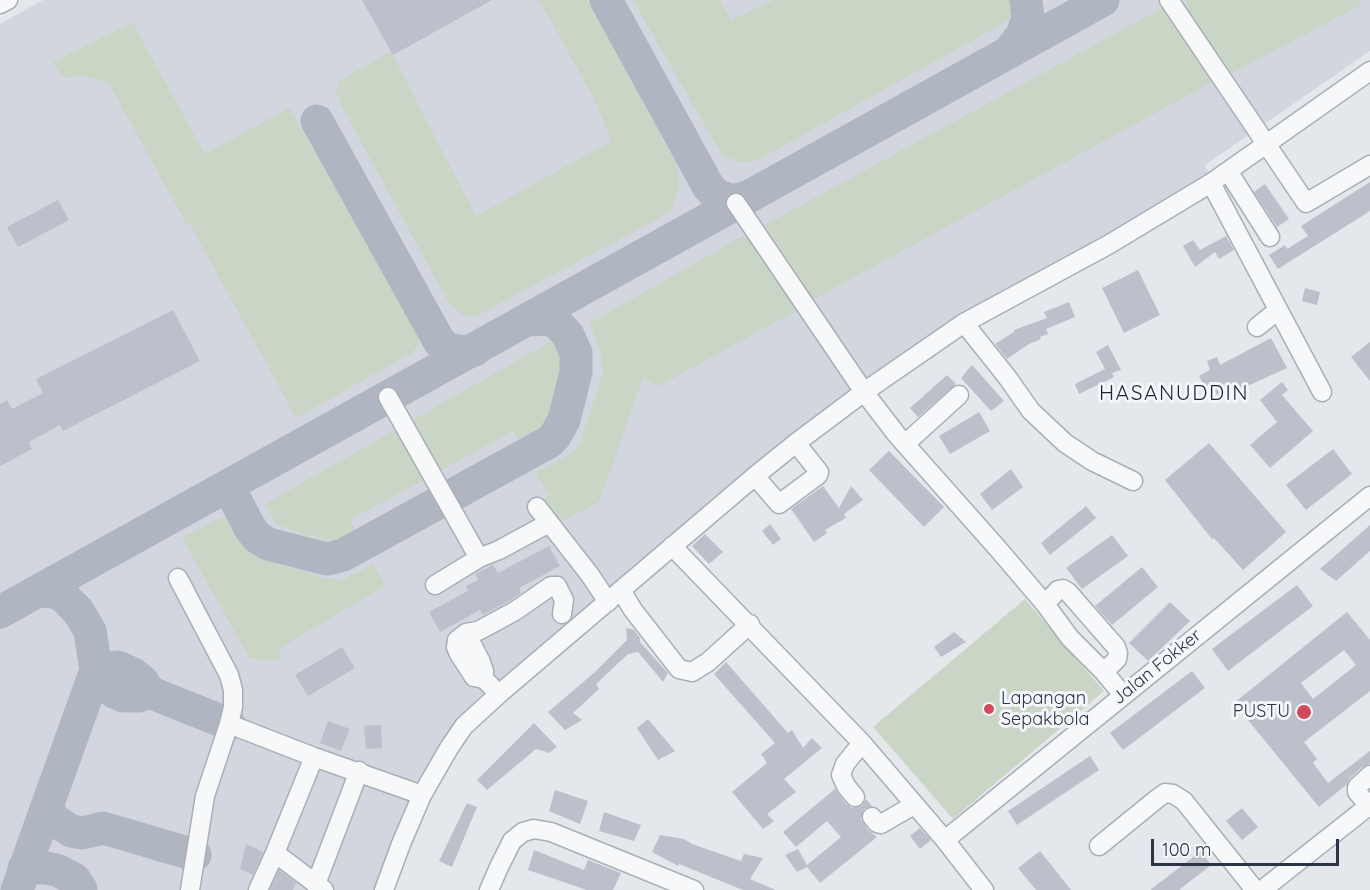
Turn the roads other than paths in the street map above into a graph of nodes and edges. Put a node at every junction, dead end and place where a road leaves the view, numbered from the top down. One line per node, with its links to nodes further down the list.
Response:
1 (8, 0): 3 (street)
2 (1169, 0): 5 (street)
3 (0, 4)
4 (1370, 71): 5 (street)
5 (1267, 144): 6 (street); 7 (street)
6 (1370, 165)
7 (1228, 171): 8 (street); 10 (street)
8 (1211, 183): 11 (street); 12 (street)
9 (736, 203): 14 (street)
10 (1270, 237)
11 (1277, 311): 13 (street); 15 (street)
12 (964, 323): 14 (street); 21 (street)
13 (1257, 327)
14 (864, 392): 18 (street); 19 (street)
15 (1322, 392)
16 (959, 395): 19 (street)
17 (388, 397): 26 (street)
18 (796, 443): 20 (street); 20 (street)
19 (905, 444): 30 (street)
20 (755, 476): 25 (street)
21 (1133, 481)
22 (1370, 496): 35 (street, Jalan Fokker)
23 (537, 507): 24 (street)
24 (549, 523): 26 (street); 29 (street)
25 (672, 546): 29 (street); 31 (street)
26 (479, 558): 28 (street)
27 (178, 578): 36 (street)
28 (435, 585)
29 (615, 596): 31 (street); 32 (street)
30 (1045, 604): 33 (street); 33 (street)
31 (750, 624): 37 (street)
32 (574, 632): 34 (street); 34 (street)
33 (1104, 672): 35 (street)
34 (499, 694): 41 (street)
35 (1123, 695): 46 (street, Jalan Fokker)
36 (229, 723): 38 (street); 50 (street)
37 (862, 743): 42 (street); 43 (street)
38 (314, 757): 39 (street); 48 (street)
39 (359, 771): 41 (street); 49 (street)
40 (1370, 775): 44 (street)
41 (422, 795): 52 (street)
42 (855, 797)
43 (915, 805): 45 (street); 46 (street)
44 (1369, 806): 57 (street)
45 (872, 817)
46 (945, 840): 55 (street)
47 (1100, 846): 56 (street)
48 (275, 853): 49 (street); 51 (street)
49 (320, 887)
50 (190, 890)
51 (258, 890)
52 (384, 890)
53 (489, 890): 54 (street)
54 (694, 890)
55 (984, 890)
56 (1255, 890)
57 (1262, 890)

